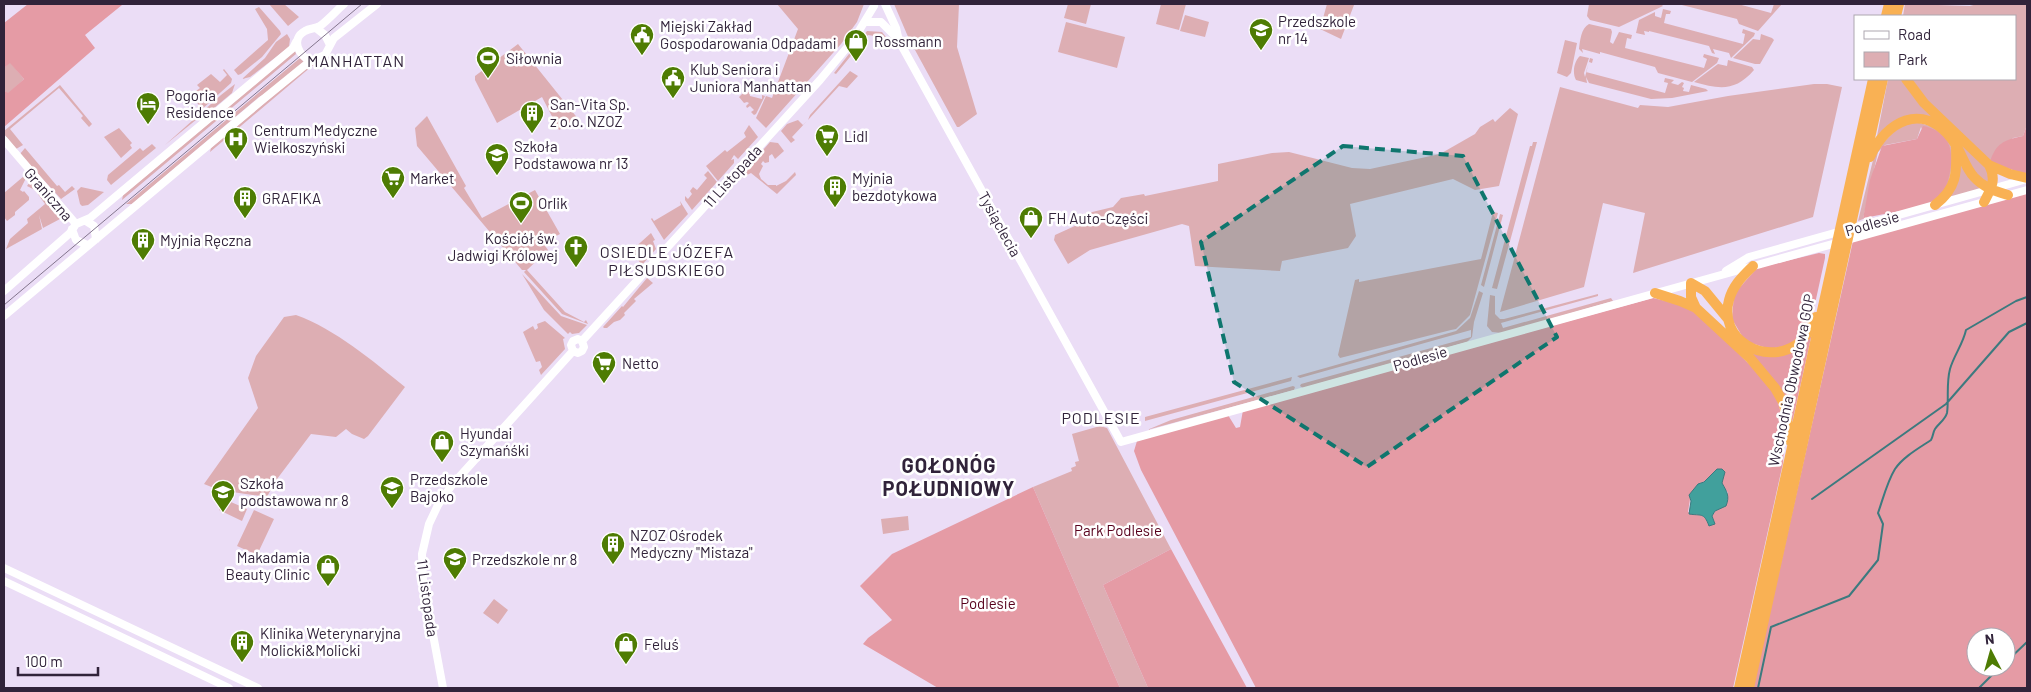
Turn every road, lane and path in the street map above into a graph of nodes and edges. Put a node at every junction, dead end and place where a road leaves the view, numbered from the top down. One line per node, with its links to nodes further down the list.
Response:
1 (344, 4): 6 (street)
2 (377, 4): 9 (street)
3 (885, 4): 4 (street); 7 (street, Tysiąclecia)
4 (873, 5): 5 (street, 11 Listopada)
5 (866, 22): 7 (street); 47 (street, 11 Listopada)
6 (316, 28): 8 (street); 9 (street)
7 (899, 41): 37 (street, Tysiąclecia)
8 (296, 42): 10 (street); 24 (street)
9 (330, 45): 10 (street)
10 (311, 61): 26 (street)
11 (1872, 80): 33 (highway, Wschodnia Obwodowa GOP)
12 (1883, 80): 17 (highway, Wschodnia Obwodowa GOP)
13 (1907, 80): 16 (highway)
14 (4, 140): 25 (street, Graniczna)
15 (1956, 146): 17 (highway); 19 (highway); 23 (highway)
16 (1989, 165): 18 (highway); 19 (highway)
17 (1862, 176): 49 (highway, Wschodnia Obwodowa GOP)
18 (2027, 178): 19 (street, Podlesie)
19 (1991, 189): 21 (highway); 22 (highway); 23 (street, Podlesie)
20 (2027, 190): 21 (street, Podlesie)
21 (2008, 195): 22 (street, Podlesie)
22 (1984, 202): 28 (street, Podlesie)
23 (1935, 205): 29 (street, Podlesie)
24 (86, 221): 25 (street); 26 (street)
25 (74, 227): 27 (street); 31 (street)
26 (96, 239): 27 (street)
27 (87, 245): 35 (street)
28 (1753, 266): 29 (street, Podlesie); 36 (highway)
29 (1720, 275): 30 (street, Podlesie)
30 (1691, 283): 32 (street, Podlesie); 34 (highway); 36 (highway)
31 (4, 291)
32 (1655, 293): 34 (highway); 37 (street, Podlesie)
33 (1823, 303): 36 (highway); 38 (highway, Wschodnia Obwodowa GOP)
34 (1696, 308): 38 (highway)
35 (4, 316)
36 (1728, 319)
37 (1121, 442)
38 (1791, 449): 48 (highway, Wschodnia Obwodowa GOP)
39 (4, 568): 41 (street)
40 (4, 581): 42 (street)
41 (67, 598): 42 (street); 43 (street)
42 (62, 609): 44 (street)
43 (184, 653): 44 (street); 46 (street)
44 (178, 664): 45 (street)
45 (229, 688)
46 (258, 688)
47 (443, 688)
48 (1739, 688)
49 (1749, 688)

